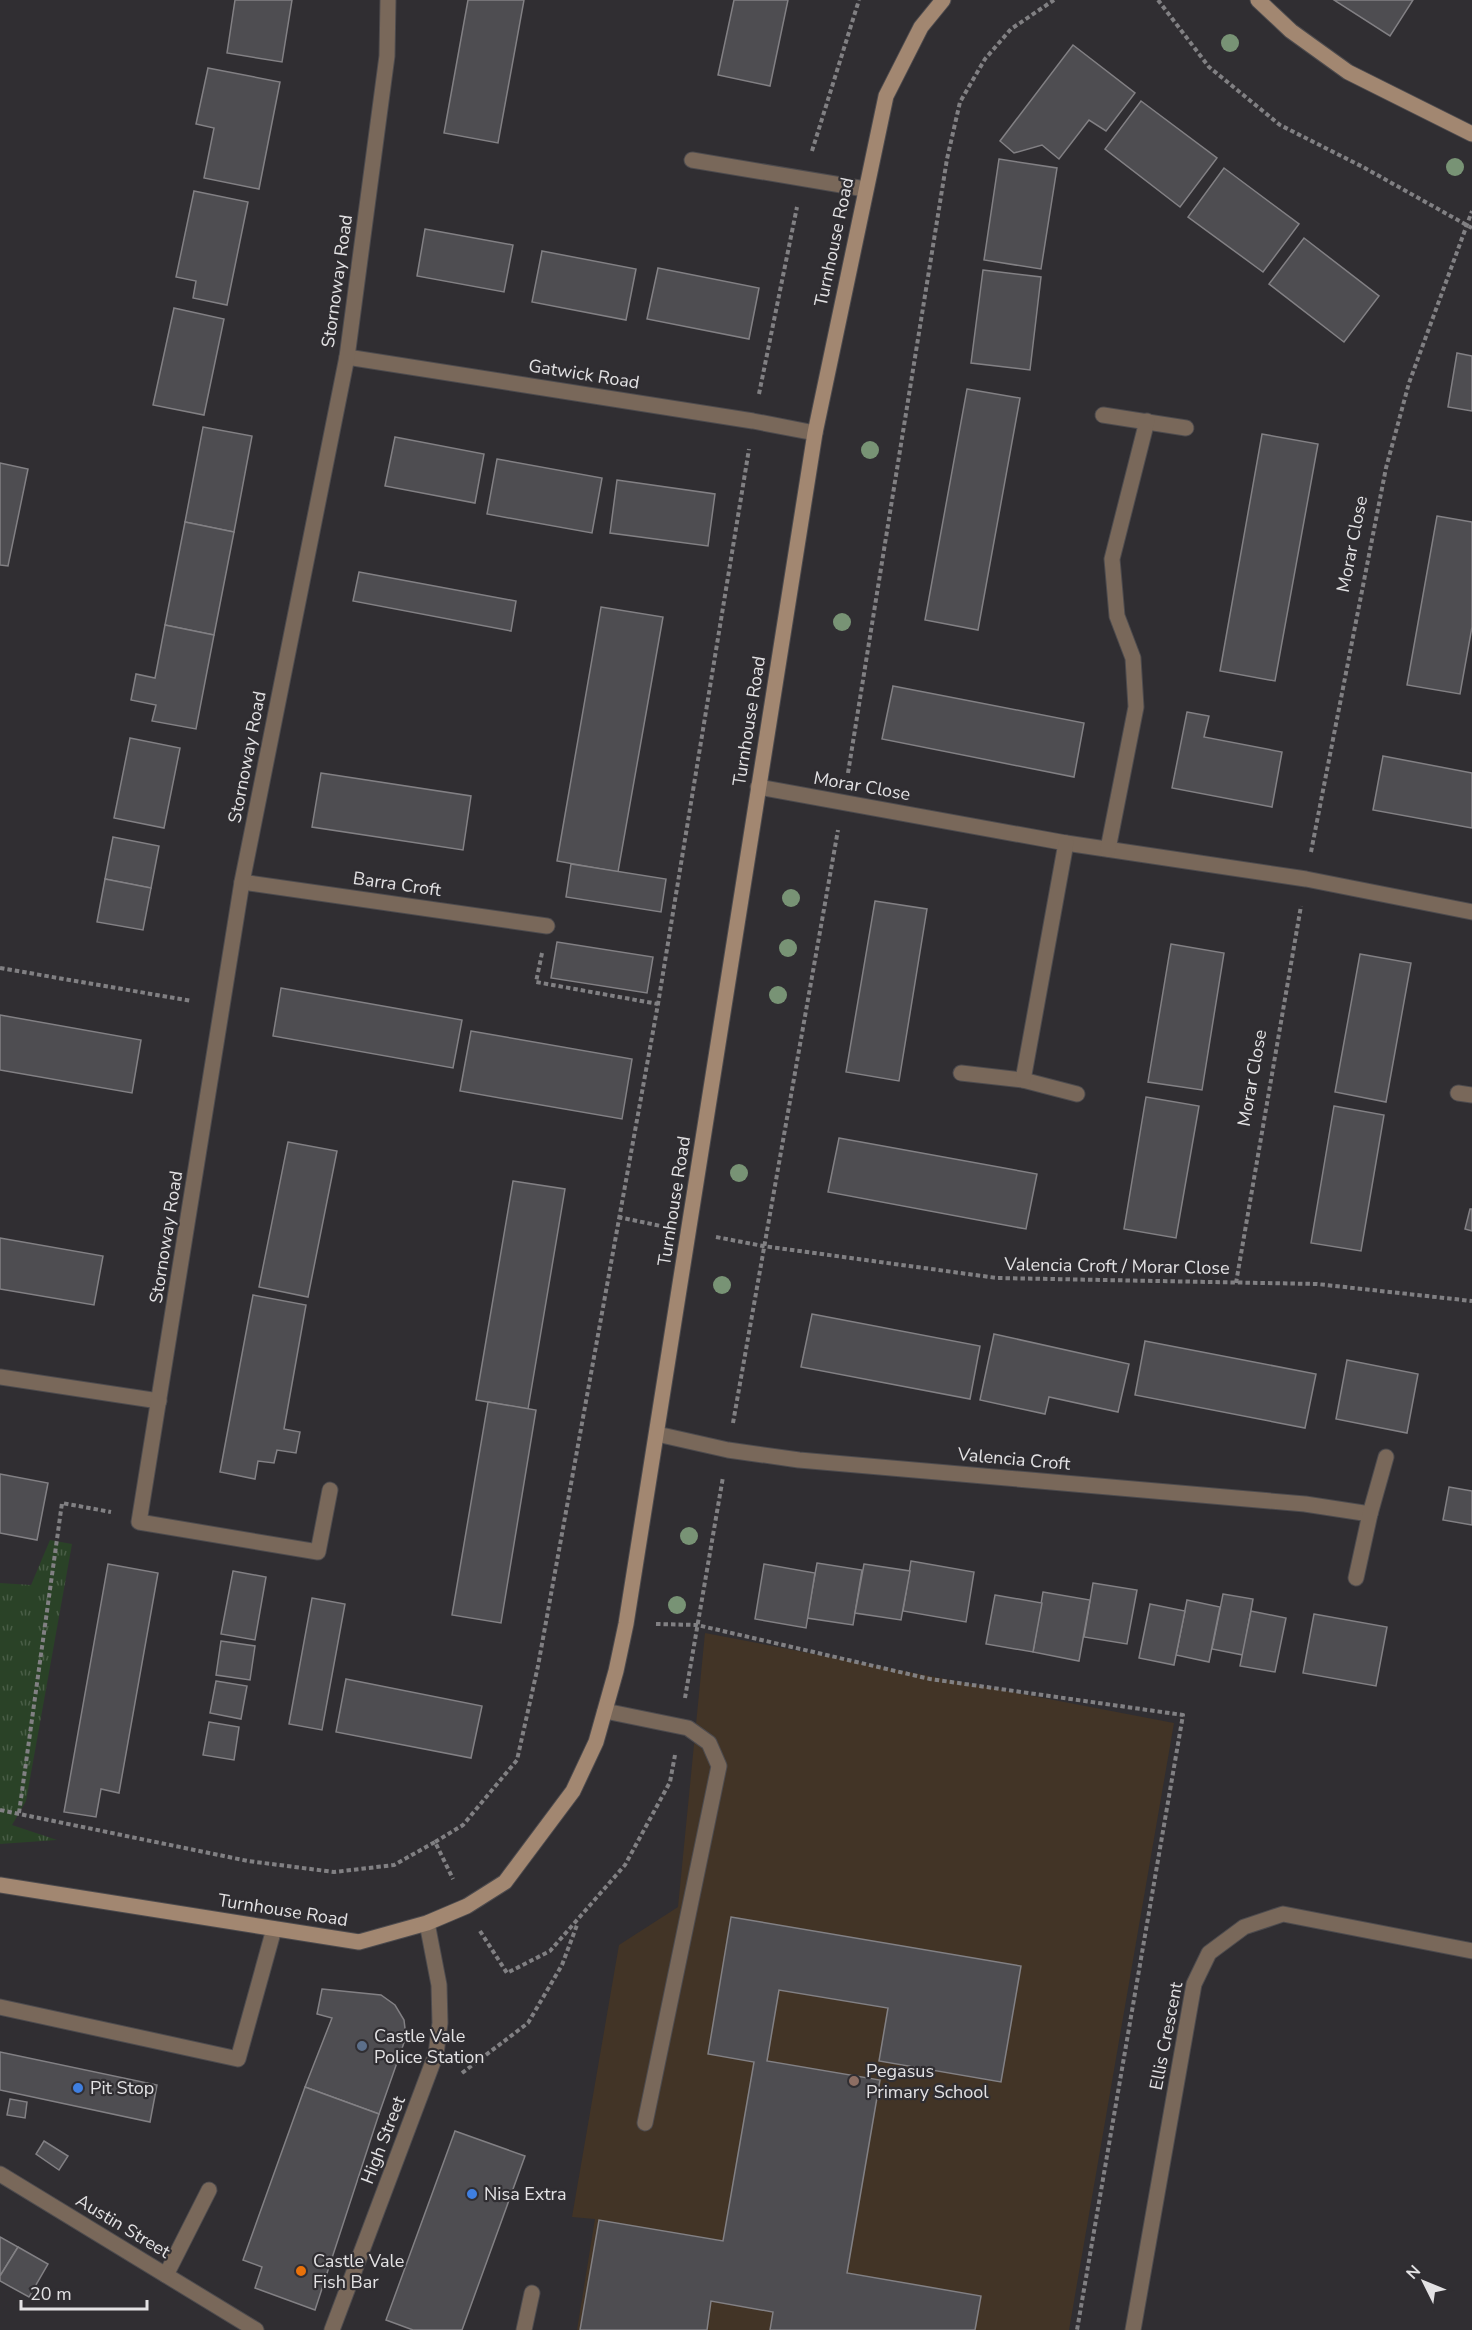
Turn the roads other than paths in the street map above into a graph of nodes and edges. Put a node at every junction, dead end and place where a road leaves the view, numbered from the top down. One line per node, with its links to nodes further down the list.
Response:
1 (388, 0): 7 (street, Stornoway Road)
2 (943, 0): 6 (street, Turnhouse Road)
3 (1258, 0): 4 (street)
4 (1472, 134)
5 (692, 160): 6 (street)
6 (865, 189): 11 (street, Turnhouse Road)
7 (347, 357): 11 (street, Gatwick Road); 15 (street, Stornoway Road)
8 (1103, 415): 9 (street)
9 (1148, 421): 10 (street); 14 (street)
10 (1186, 428)
11 (815, 433): 12 (street, Turnhouse Road)
12 (758, 787): 13 (street, Morar Close); 23 (street, Turnhouse Road)
13 (1066, 843): 14 (street, Morar Close); 19 (street)
14 (1108, 849): 16 (street, Morar Close)
15 (242, 882): 17 (street, Barra Croft); 22 (street, Stornoway Road)
16 (1472, 912)
17 (547, 926)
18 (962, 1073): 19 (street)
19 (1023, 1080): 20 (street)
20 (1077, 1094)
21 (0, 1377): 22 (street)
22 (159, 1401): 25 (street, Stornoway Road)
23 (657, 1434): 26 (street, Valencia Croft); 28 (street, Turnhouse Road)
24 (1386, 1457): 26 (street)
25 (330, 1490)
26 (1370, 1514): 27 (street)
27 (1356, 1578)
28 (605, 1711): 30 (street, Turnhouse Road); 34 (street)
29 (0, 1885): 31 (street, Turnhouse Road)
30 (427, 1923): 31 (street, Turnhouse Road); 40 (street, High Street)
31 (274, 1929): 33 (street)
32 (1472, 1951): 42 (street, Ellis Crescent)
33 (0, 2007)
34 (645, 2123)
35 (0, 2174): 37 (street, Austin Street)
36 (209, 2190): 37 (street)
37 (166, 2275): 39 (street, Austin Street)
38 (532, 2294): 41 (street)
39 (256, 2330)
40 (332, 2330)
41 (524, 2330)
42 (1133, 2330)

